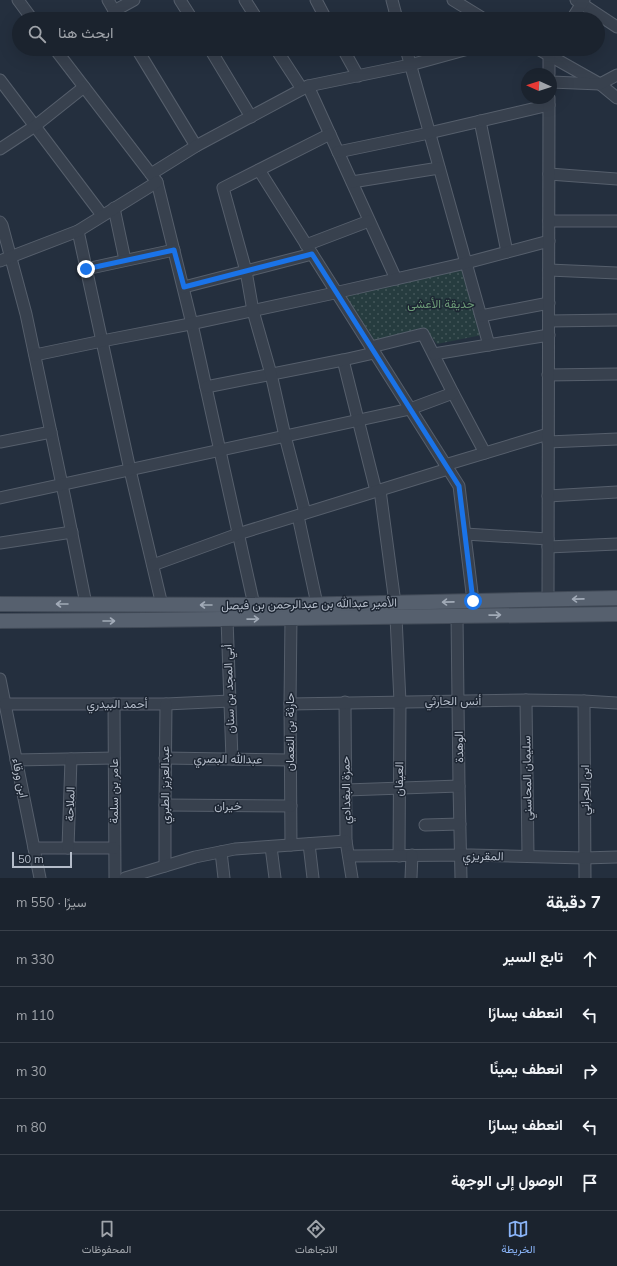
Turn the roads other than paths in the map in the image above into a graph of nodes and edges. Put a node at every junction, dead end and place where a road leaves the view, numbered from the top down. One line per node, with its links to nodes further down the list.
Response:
1 (18, 0): 10 (street)
2 (108, 0): 11 (street)
3 (134, 0): 12 (street)
4 (180, 0): 13 (street)
5 (245, 0): 14 (street)
6 (316, 0): 15 (street)
7 (392, 0): 16 (street)
8 (452, 0): 17 (street)
9 (580, 1): 18 (street); 19 (street)
10 (27, 12)
11 (115, 12)
12 (120, 12)
13 (188, 12)
14 (253, 12)
15 (322, 12)
16 (395, 12)
17 (472, 12)
18 (575, 12)
19 (596, 12)
20 (605, 19): 21 (street)
21 (617, 27)
22 (61, 56): 38 (street)
23 (141, 56): 48 (street)
24 (214, 56): 43 (street)
25 (281, 56): 39 (street)
26 (347, 56): 33 (street)
27 (408, 56): 31 (street)
28 (443, 56): 31 (street)
29 (551, 56): 32 (street)
30 (557, 56): 37 (street)
31 (410, 65): 33 (street); 46 (street)
32 (550, 68)
33 (358, 76): 39 (street)
34 (617, 76): 37 (street)
35 (0, 80): 45 (street)
36 (557, 82): 37 (street)
37 (600, 84): 40 (street)
38 (84, 87): 45 (street); 54 (street)
39 (305, 88): 43 (street); 47 (street)
40 (617, 98)
41 (539, 104): 44 (street)
42 (549, 104): 53 (street)
43 (251, 117): 48 (street)
44 (480, 121): 46 (street); 67 (street)
45 (34, 126): 49 (street); 58 (street)
46 (429, 133): 50 (street); 51 (street)
47 (330, 134): 50 (street); 52 (street)
48 (196, 146): 54 (street)
49 (0, 149)
50 (338, 152): 56 (street)
51 (439, 168): 56 (street); 71 (street)
52 (259, 170): 66 (street); 74 (street)
53 (549, 174): 55 (street); 60 (street)
54 (154, 178): 57 (street); 65 (street)
55 (617, 179)
56 (352, 182): 59 (street)
57 (114, 208): 58 (street); 69 (street)
58 (102, 216): 63 (street)
59 (369, 221): 66 (street); 76 (street)
60 (549, 221): 61 (street); 64 (street)
61 (617, 221)
62 (0, 222): 68 (street)
63 (78, 231): 68 (street); 72 (street)
64 (549, 241): 67 (street); 73 (street)
65 (174, 250): 69 (street); 77 (street)
66 (309, 250): 74 (street); 78 (street)
67 (507, 252): 71 (street)
68 (11, 257): 70 (street); 90 (street)
69 (125, 260): 72 (street)
70 (0, 261)
71 (466, 263): 76 (street); 81 (street)
72 (86, 269): 86 (street)
73 (549, 270): 75 (street); 79 (street)
74 (246, 271): 77 (street); 80 (street)
75 (617, 273)
76 (396, 279): 78 (street)
77 (184, 287): 84 (street)
78 (336, 293): 80 (street); 88 (street)
79 (549, 303): 81 (street); 83 (street)
80 (253, 311): 84 (street); 92 (street)
81 (481, 316): 87 (street)
82 (617, 320): 83 (street)
83 (549, 321): 85 (street)
84 (192, 324): 86 (street); 95 (street)
85 (548, 335): 87 (street); 94 (street)
86 (102, 341): 90 (street); 107 (street)
87 (489, 345): 89 (street)
88 (372, 350): 89 (street); 91 (street); 97 (street)
89 (434, 354): 96 (street)
90 (35, 355): 99 (street)
91 (343, 360): 92 (street); 98 (street)
92 (271, 374): 95 (street); 100 (street)
93 (617, 374): 94 (street)
94 (548, 375): 101 (street)
95 (206, 387): 104 (street)
96 (453, 392): 97 (street); 105 (street)
97 (410, 409): 98 (street); 106 (street)
98 (358, 420): 100 (street); 109 (street)
99 (51, 432): 103 (street); 108 (street)
100 (285, 436): 104 (street); 113 (street)
101 (548, 438): 102 (street); 105 (street); 111 (street)
102 (617, 439)
103 (0, 442)
104 (220, 450): 107 (street); 115 (street)
105 (485, 453): 106 (street)
106 (447, 467): 109 (street); 116 (street)
107 (130, 470): 108 (street); 120 (street)
108 (62, 484): 112 (street); 114 (street)
109 (378, 490): 113 (street); 124 (street)
110 (617, 492): 111 (street)
111 (548, 496): 118 (street)
112 (0, 498)
113 (301, 514): 115 (street); 128 (street)
114 (72, 532): 117 (street); 126 (street)
115 (238, 534): 120 (street); 129 (street)
116 (465, 534): 118 (street); 123 (street)
117 (0, 543)
118 (548, 543): 119 (street); 122 (street)
119 (617, 544)
120 (153, 564): 127 (street)
121 (617, 598): 122 (main road, الأمير عبدالله بن عبدالرحمن بن فيصل, one-way to 122)
122 (548, 600): 123 (main road, الأمير عبدالله بن عبدالرحمن بن فيصل)
123 (473, 601): 124 (main road, الأمير عبدالله بن عبدالرحمن بن فيصل, one-way to 124)
124 (395, 603): 128 (main road, الأمير عبدالله بن عبدالرحمن بن فيصل)
125 (0, 604): 126 (main road, الأمير عبدالله بن عبدالرحمن بن فيصل, one-way to 125)
126 (86, 604): 127 (main road, الأمير عبدالله بن عبدالرحمن بن فيصل)
127 (162, 604): 129 (main road, الأمير عبدالله بن عبدالرحمن بن فيصل, one-way to 127)
128 (317, 604): 129 (main road, الأمير عبدالله بن عبدالرحمن بن فيصل)
129 (254, 605)
130 (617, 614): 131 (main road, الأمير عبدالله بن عبدالرحمن بن فيصل, one-way to 130)
131 (457, 616): 132 (main road, الأمير عبدالله بن عبدالرحمن بن فيصل); 140 (street, الوهدة)
132 (396, 617): 133 (main road, الأمير عبدالله بن عبدالرحمن بن فيصل); 143 (street, العيفان)
133 (291, 618): 134 (main road, الأمير عبدالله بن عبدالرحمن بن فيصل, one-way to 133); 147 (street, حارثة بن النعمان)
134 (227, 619): 135 (main road, الأمير عبدالله بن عبدالرحمن بن فيصل, one-way to 134); 139 (street, أبي المجد بن سنان)
135 (0, 621)
136 (0, 679): 137 (street, ابن ورقاء)
137 (3, 698): 145 (street, أحمد البيدري); 152 (street, ابن ورقاء)
138 (526, 700): 140 (street, أنس الحارثي); 141 (street, أنس الحارثي); 173 (street, سليمان المحاسني)
139 (230, 701): 146 (street, أحمد البيدري); 151 (street, أبي المجد بن سنان)
140 (458, 701): 143 (street, أنس الحارثي); 154 (street, الوهدة)
141 (584, 701): 144 (street, أنس الحارثي); 175 (street, ابن الحراني)
142 (345, 702): 143 (street, أنس الحارثي); 147 (street, أنس الحارثي); 156 (street, حمزة البغدادي)
143 (400, 702): 155 (street, العيفان)
144 (617, 703)
145 (114, 704): 146 (street, أحمد البيدري); 148 (street, عامر بن سلمة)
146 (166, 704): 149 (street, عبدالعزيز الطبري)
147 (290, 704): 153 (street, حارثة بن النعمان)
148 (114, 758): 150 (street); 167 (street, عامر بن سلمة)
149 (165, 758): 151 (street, عبدالله البصري); 157 (street, عبدالعزيز الطبري)
150 (71, 759): 152 (street); 166 (street, الملاحة)
151 (232, 759): 153 (street, عبدالله البصري)
152 (16, 760): 165 (street, ابن ورقاء)
153 (290, 760): 158 (street, حارثة بن النعمان)
154 (459, 786): 155 (street); 159 (street, الوهدة)
155 (399, 788): 156 (street); 172 (street, العيفان)
156 (346, 790): 161 (street, حمزة البغدادي)
157 (165, 805): 158 (street, خيران); 176 (street, عبدالعزيز الطبري)
158 (291, 806): 163 (street, حارثة بن النعمان)
159 (460, 824): 160 (street); 170 (street, الوهدة)
160 (425, 825)
161 (346, 841): 162 (street); 171 (street, حمزة البغدادي)
162 (309, 844): 163 (street); 182 (street)
163 (291, 845): 164 (street)
164 (271, 847): 168 (street); 181 (street)
165 (34, 848): 166 (street); 177 (street, ابن ورقاء)
166 (68, 848): 167 (street)
167 (114, 848): 178 (street, عامر بن سلمة)
168 (221, 852): 176 (street); 180 (street)
169 (412, 855): 170 (street, المقريزي); 172 (street, المقريزي); 184 (street)
170 (461, 855): 173 (street, المقريزي); 185 (street, الوهدة)
171 (349, 856): 172 (street, المقريزي); 183 (street, حمزة البغدادي)
172 (399, 856)
173 (528, 856): 175 (street, المقريزي)
174 (617, 857): 175 (street, المقريزي)
175 (584, 858): 186 (street, ابن الحراني)
176 (166, 866): 179 (street)
177 (40, 878)
178 (115, 878)
179 (125, 878)
180 (224, 878)
181 (275, 878)
182 (313, 878)
183 (352, 878)
184 (411, 878)
185 (461, 878)
186 (585, 878)

